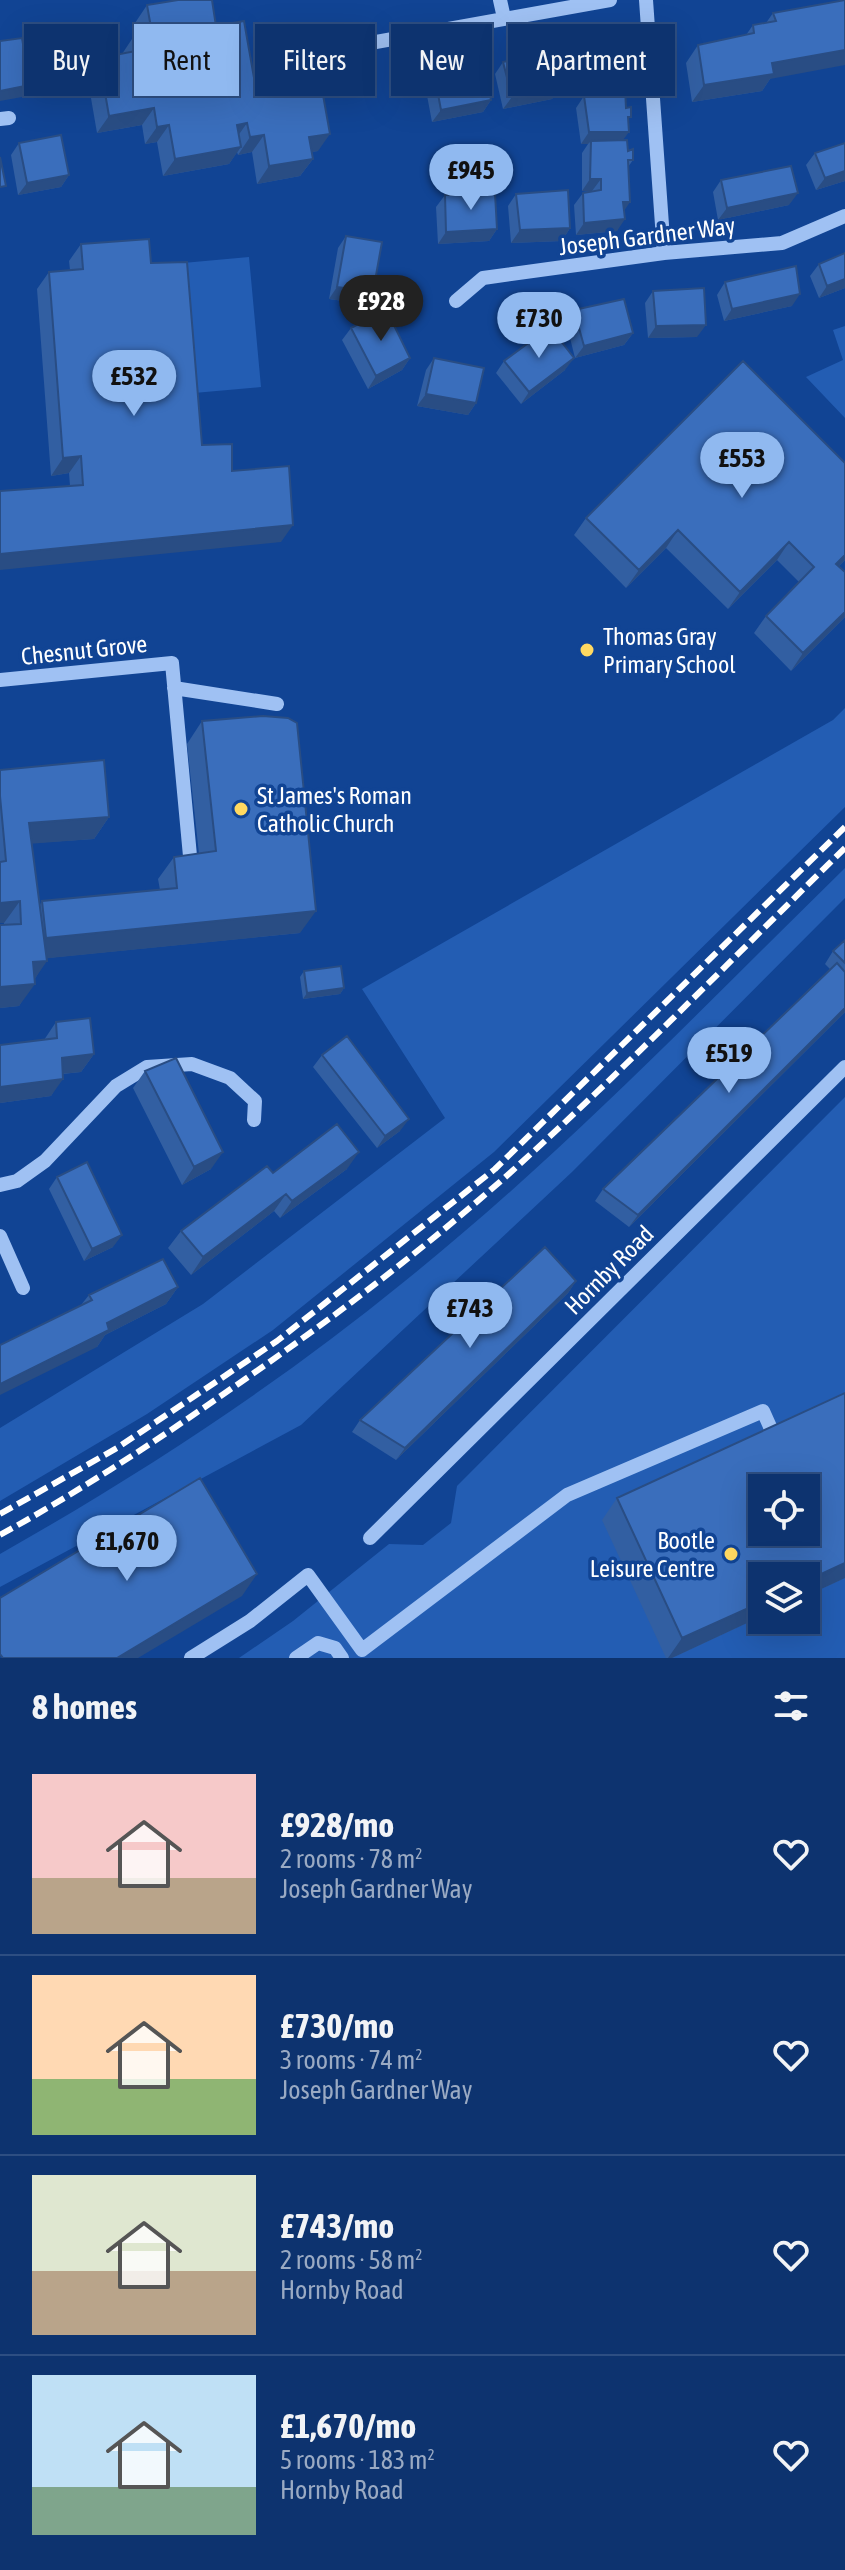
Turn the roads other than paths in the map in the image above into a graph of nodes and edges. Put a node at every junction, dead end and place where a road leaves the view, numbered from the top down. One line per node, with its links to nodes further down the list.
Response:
1 (500, 0): 4 (street)
2 (610, 0): 4 (street)
3 (646, 0): 7 (street)
4 (504, 18): 5 (street)
5 (375, 42)
6 (845, 216): 7 (street, Joseph Gardner Way)
7 (664, 253): 8 (street, Joseph Gardner Way)
8 (456, 301)
9 (0, 680): 10 (street, Chesnut Grove)
10 (174, 688): 11 (street); 12 (street)
11 (277, 704)
12 (190, 856)
13 (845, 1067): 19 (street, Hornby Road)
14 (254, 1120): 15 (street)
15 (0, 1185)
16 (0, 1236): 17 (street)
17 (23, 1288)
18 (776, 1440): 20 (street)
19 (370, 1538)
20 (191, 1658)
21 (296, 1658): 22 (street)
22 (342, 1658)

